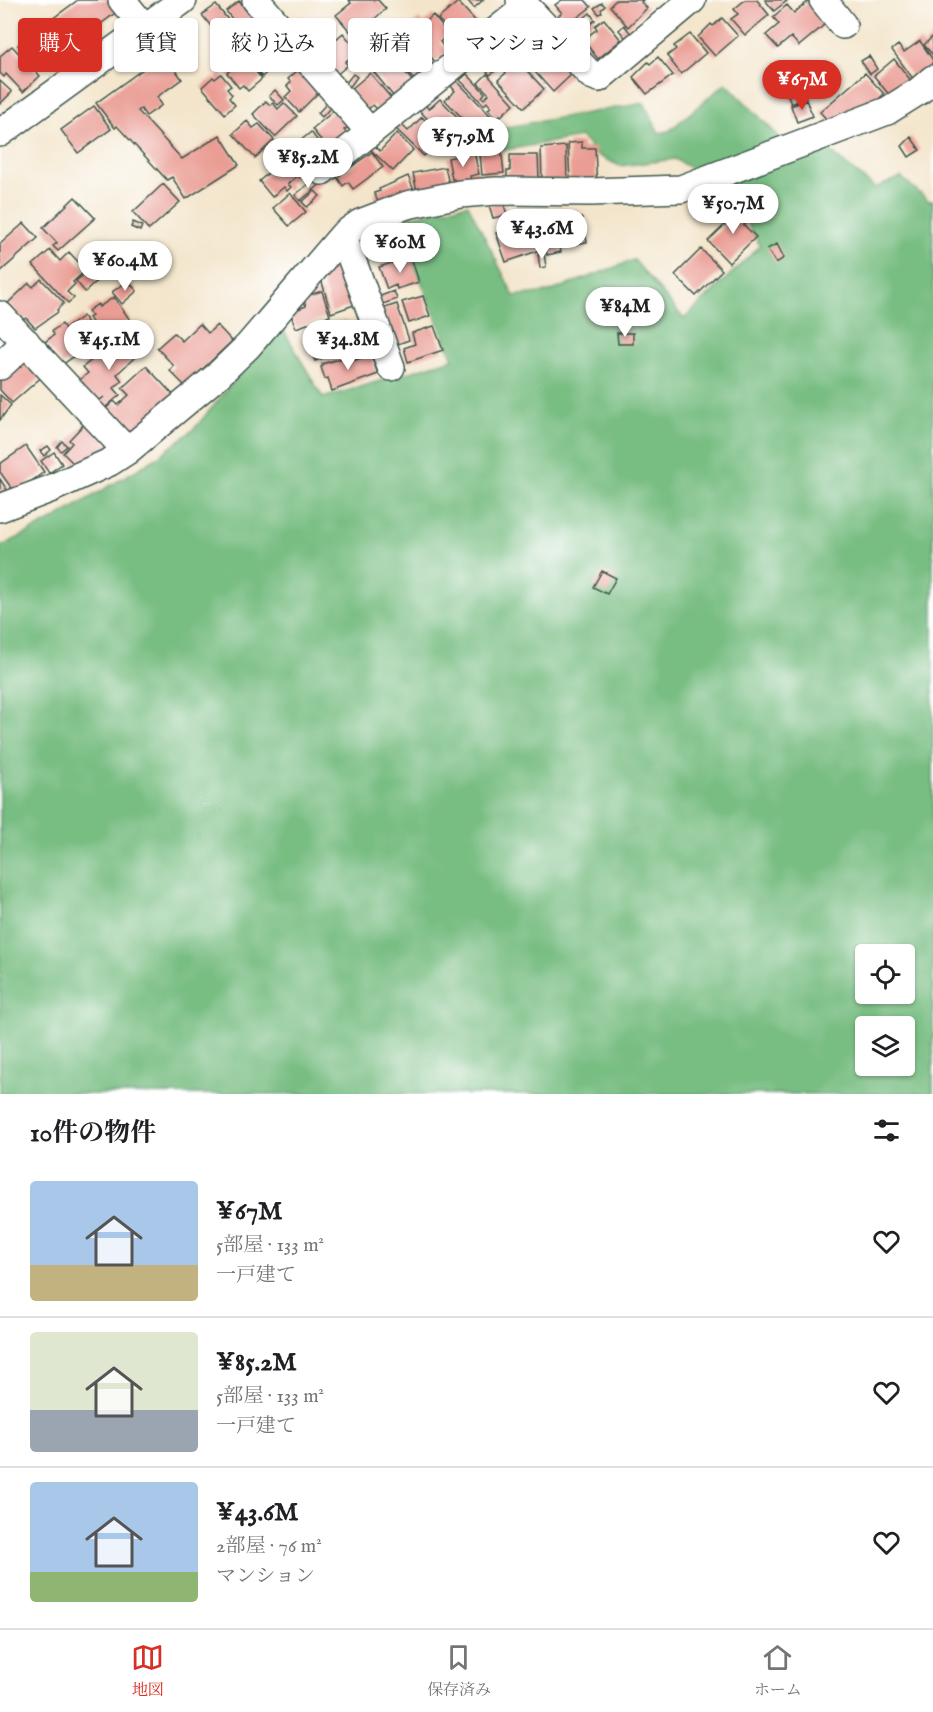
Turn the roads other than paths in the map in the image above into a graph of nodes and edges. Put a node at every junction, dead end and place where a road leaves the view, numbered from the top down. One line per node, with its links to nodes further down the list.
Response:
1 (122, 0): 7 (street)
2 (183, 0): 8 (street)
3 (256, 0): 12 (street)
4 (692, 0): 6 (street)
5 (823, 0): 9 (street)
6 (518, 7): 12 (street)
7 (137, 18)
8 (157, 18)
9 (843, 25)
10 (114, 49): 13 (street)
11 (933, 79): 15 (street)
12 (370, 132): 14 (street)
13 (0, 133)
14 (322, 171)
15 (343, 235): 19 (street); 20 (street)
16 (0, 315): 17 (street)
17 (26, 342): 18 (street); 20 (street)
18 (0, 366)
19 (391, 367)
20 (126, 451): 21 (street)
21 (0, 508)

